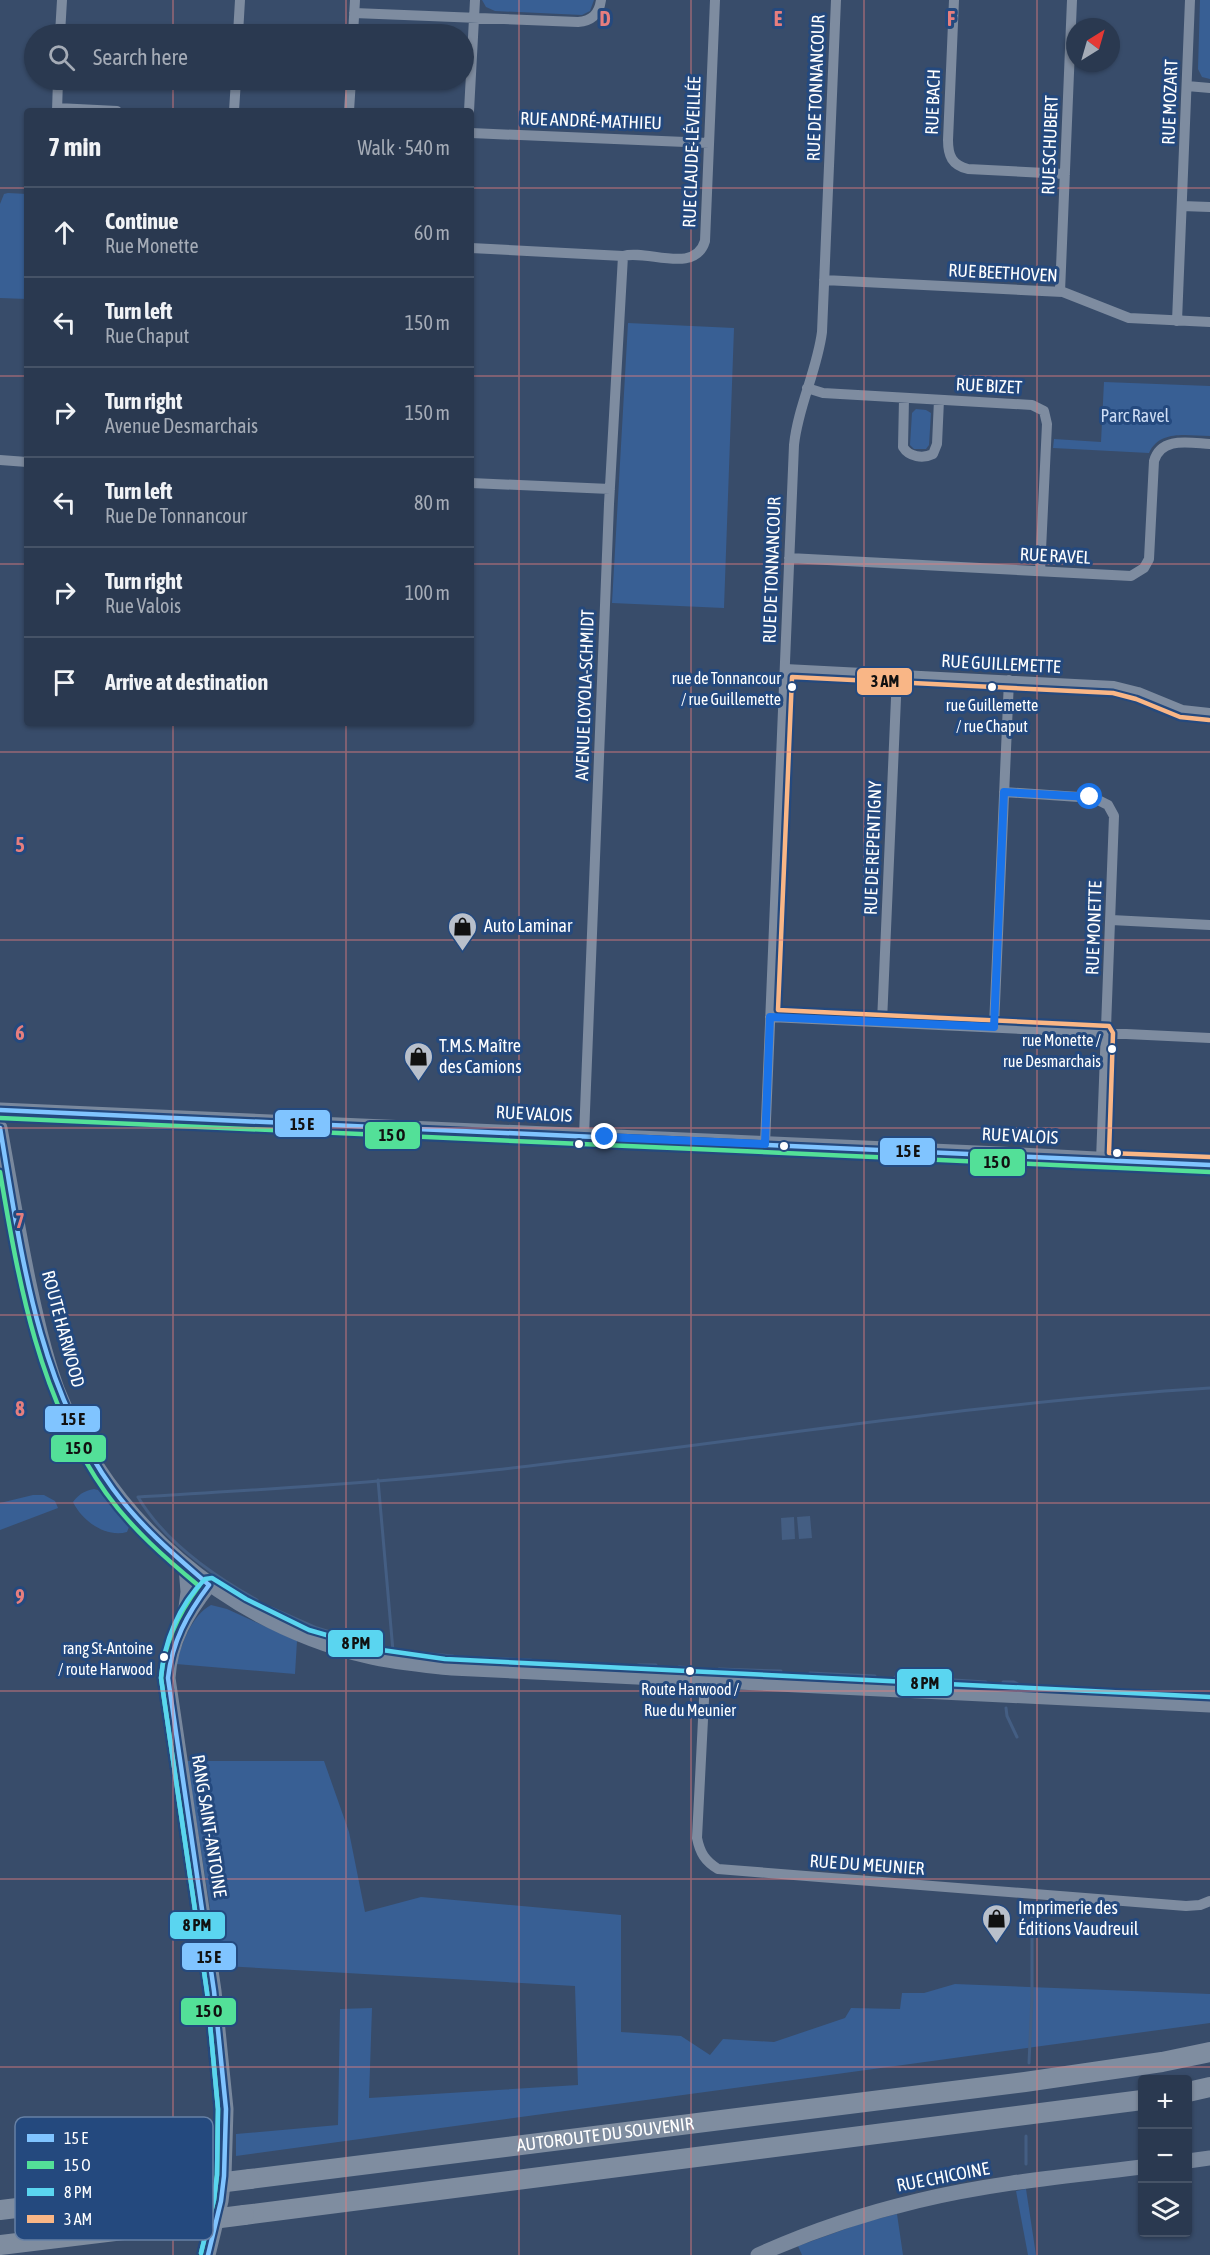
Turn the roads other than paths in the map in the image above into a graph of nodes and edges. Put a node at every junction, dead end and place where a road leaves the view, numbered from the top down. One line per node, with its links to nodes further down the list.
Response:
1 (62, 0): 13 (street)
2 (240, 0): 14 (street)
3 (355, 0): 11 (street)
4 (475, 0): 12 (street)
5 (601, 0): 12 (street)
6 (715, 0): 28 (street, RUE CLAUDE-LÉVEILLÉE)
7 (836, 0): 34 (street, RUE DE TONNANCOUR)
8 (954, 0): 29 (street, RUE BACH)
9 (1072, 0): 29 (street, RUE SCHUBERT)
10 (1190, 0): 17 (street, RUE MOZART)
11 (354, 13): 12 (street); 15 (street)
12 (474, 17): 16 (street)
13 (61, 24)
14 (239, 24)
15 (353, 24)
16 (474, 24)
17 (1187, 86): 18 (street); 30 (street, RUE MOZART)
18 (1210, 88)
19 (58, 90): 23 (street)
20 (235, 90): 24 (street)
21 (350, 90): 25 (street)
22 (470, 90): 26 (street)
23 (57, 108)
24 (234, 108)
25 (349, 108)
26 (469, 108)
27 (474, 133): 28 (street, RUE ANDRÉ-MATHIEU)
28 (709, 143): 33 (street, RUE CLAUDE-LÉVEILLÉE)
29 (1065, 174): 35 (street, RUE SCHUBERT)
30 (1182, 206): 31 (street); 36 (street, RUE MOZART)
31 (1210, 207)
32 (474, 248): 33 (street, RUE CLAUDE-LÉVEILLÉE)
33 (623, 256): 45 (street, AVENUE LOYOLA-SCHMIDT)
34 (824, 280): 35 (street, RUE BEETHOVEN); 38 (street, RUE DE TONNANCOUR)
35 (1060, 292): 36 (street, RUE BEETHOVEN)
36 (1177, 321): 37 (street, RUE BEETHOVEN)
37 (1210, 322)
38 (807, 388): 39 (street, RUE BIZET); 46 (street, RUE DE TONNANCOUR)
39 (904, 399): 40 (street, RUE BIZET); 40 (street)
40 (939, 400): 47 (street, RUE BIZET)
41 (1210, 444): 47 (street, RUE RAVEL)
42 (0, 460): 43 (street)
43 (24, 462)
44 (474, 483): 45 (street)
45 (610, 489): 62 (street, AVENUE LOYOLA-SCHMIDT)
46 (789, 558): 47 (street, RUE RAVEL); 48 (street, RUE DE TONNANCOUR)
47 (1040, 572)
48 (785, 669): 49 (street, RUE GUILLEMETTE); 55 (street, RUE DE TONNANCOUR)
49 (897, 675): 50 (street, RUE GUILLEMETTE); 56 (street, RUE DE REPENTIGNY)
50 (1009, 680): 51 (street, RUE GUILLEMETTE); 52 (street)
51 (1210, 713)
52 (1004, 792): 53 (street, RUE MONETTE); 57 (street)
53 (1111, 920): 54 (street); 58 (street, RUE MONETTE)
54 (1210, 925)
55 (770, 1017): 56 (street); 63 (street, RUE DE TONNANCOUR)
56 (882, 1022): 57 (street)
57 (994, 1027): 58 (street)
58 (1106, 1034): 59 (street); 64 (street, RUE MONETTE)
59 (1210, 1038)
60 (0, 1110): 62 (street, RUE VALOIS)
61 (0, 1128): 66 (street, ROUTE HARWOOD)
62 (584, 1136): 63 (street, RUE VALOIS)
63 (765, 1144): 64 (street, RUE VALOIS)
64 (1101, 1160): 65 (street, RUE VALOIS)
65 (1210, 1165)
66 (186, 1567): 67 (street, ROUTE HARWOOD); 68 (street, RANG SAINT-ANTOINE)
67 (209, 1585): 68 (street, RANG SAINT-ANTOINE); 69 (street, ROUTE HARWOOD)
68 (184, 1619): 83 (street, RANG SAINT-ANTOINE)
69 (705, 1680): 70 (street, ROUTE HARWOOD); 71 (street, RUE DU MEUNIER)
70 (1210, 1706)
71 (1210, 1901)
72 (1210, 2052): 79 (highway, AUTOROUTE DU SOUVENIR, bridge)
73 (1210, 2087): 74 (highway)
74 (1192, 2091)
75 (1138, 2101): 82 (highway, AUTOROUTE DU SOUVENIR, bridge)
76 (1210, 2158): 77 (street)
77 (1192, 2160)
78 (1138, 2168): 88 (street, RUE CHICOINE)
79 (213, 2183)
80 (15, 2208): 81 (highway, AUTOROUTE DU SOUVENIR, bridge)
81 (0, 2210)
82 (213, 2219)
83 (213, 2233)
84 (41, 2240): 86 (highway, AUTOROUTE DU SOUVENIR, bridge)
85 (211, 2240): 87 (street, RANG SAINT-ANTOINE)
86 (0, 2245)
87 (208, 2255)
88 (758, 2255)

